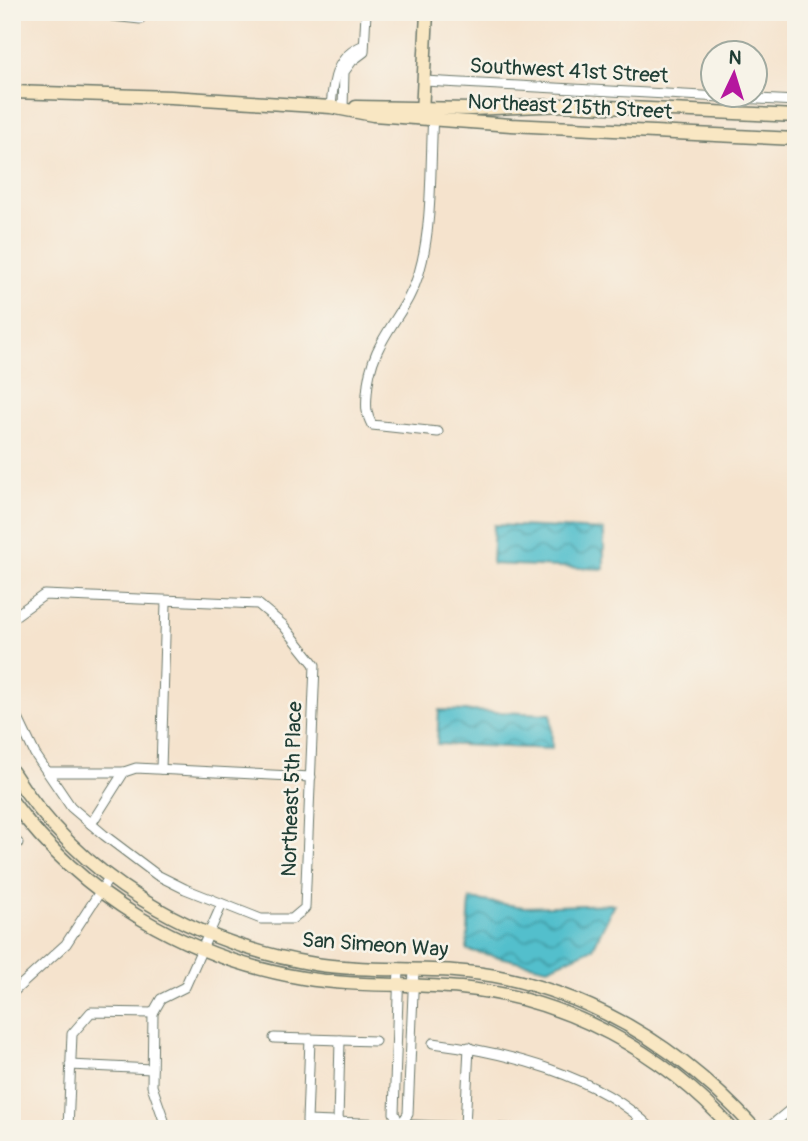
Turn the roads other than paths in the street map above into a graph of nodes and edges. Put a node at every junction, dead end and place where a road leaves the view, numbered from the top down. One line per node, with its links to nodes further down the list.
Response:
1 (113, 12): 2 (street)
2 (141, 12)
3 (366, 12): 9 (street)
4 (427, 12): 5 (street)
5 (424, 81): 7 (street, Southwest 41st Street); 11 (street)
6 (12, 92): 9 (street, Northeast 215th Street)
7 (676, 94): 8 (street, Southwest 41st Street); 10 (street)
8 (796, 100)
9 (337, 108): 11 (street, Northeast 215th Street)
10 (675, 110): 11 (street, Northeast 215th Street); 12 (street, Northeast 215th Street)
11 (428, 113): 13 (street, Northeast 215th Street); 14 (street)
12 (796, 116)
13 (796, 139)
14 (438, 432)
15 (166, 603): 16 (street); 20 (street); 24 (street, Northeast 5th Place)
16 (12, 618)
17 (12, 706): 18 (street, Northeast 5th Place)
18 (22, 729): 19 (street); 22 (street, Northeast 5th Place)
19 (12, 734)
20 (161, 769): 23 (street); 24 (street)
21 (12, 771): 27 (street, San Simeon Way)
22 (48, 772): 23 (street); 26 (street, Northeast 5th Place)
23 (124, 772): 26 (street)
24 (311, 776): 29 (street, Northeast 5th Place)
25 (12, 801): 28 (street, San Simeon Way)
26 (91, 824): 29 (street, Northeast 5th Place)
27 (109, 878): 28 (street); 30 (street, San Simeon Way)
28 (101, 892): 31 (street, San Simeon Way); 36 (street)
29 (222, 904): 30 (street)
30 (209, 935): 31 (street); 32 (street, San Simeon Way)
31 (202, 951): 34 (street, San Simeon Way); 37 (street)
32 (399, 968): 33 (street, San Simeon Way); 34 (street)
33 (414, 969): 35 (street); 57 (street, San Simeon Way)
34 (398, 985): 35 (street, San Simeon Way); 49 (street)
35 (413, 985): 49 (street); 56 (street, San Simeon Way)
36 (12, 993)
37 (153, 1013): 44 (street); 45 (street)
38 (274, 1038): 39 (street)
39 (310, 1039): 40 (street); 48 (street)
40 (340, 1040): 41 (street); 48 (street)
41 (375, 1041)
42 (433, 1043): 43 (street)
43 (469, 1047): 47 (street); 50 (street)
44 (71, 1065): 45 (street); 51 (street)
45 (152, 1069): 52 (street)
46 (796, 1105): 58 (street)
47 (641, 1120): 54 (street); 55 (street)
48 (338, 1122): 49 (street)
49 (401, 1126): 50 (street)
50 (465, 1126): 53 (street)
51 (68, 1129)
52 (167, 1129)
53 (528, 1129)
54 (627, 1129)
55 (652, 1129)
56 (733, 1129)
57 (755, 1129)
58 (767, 1129)

